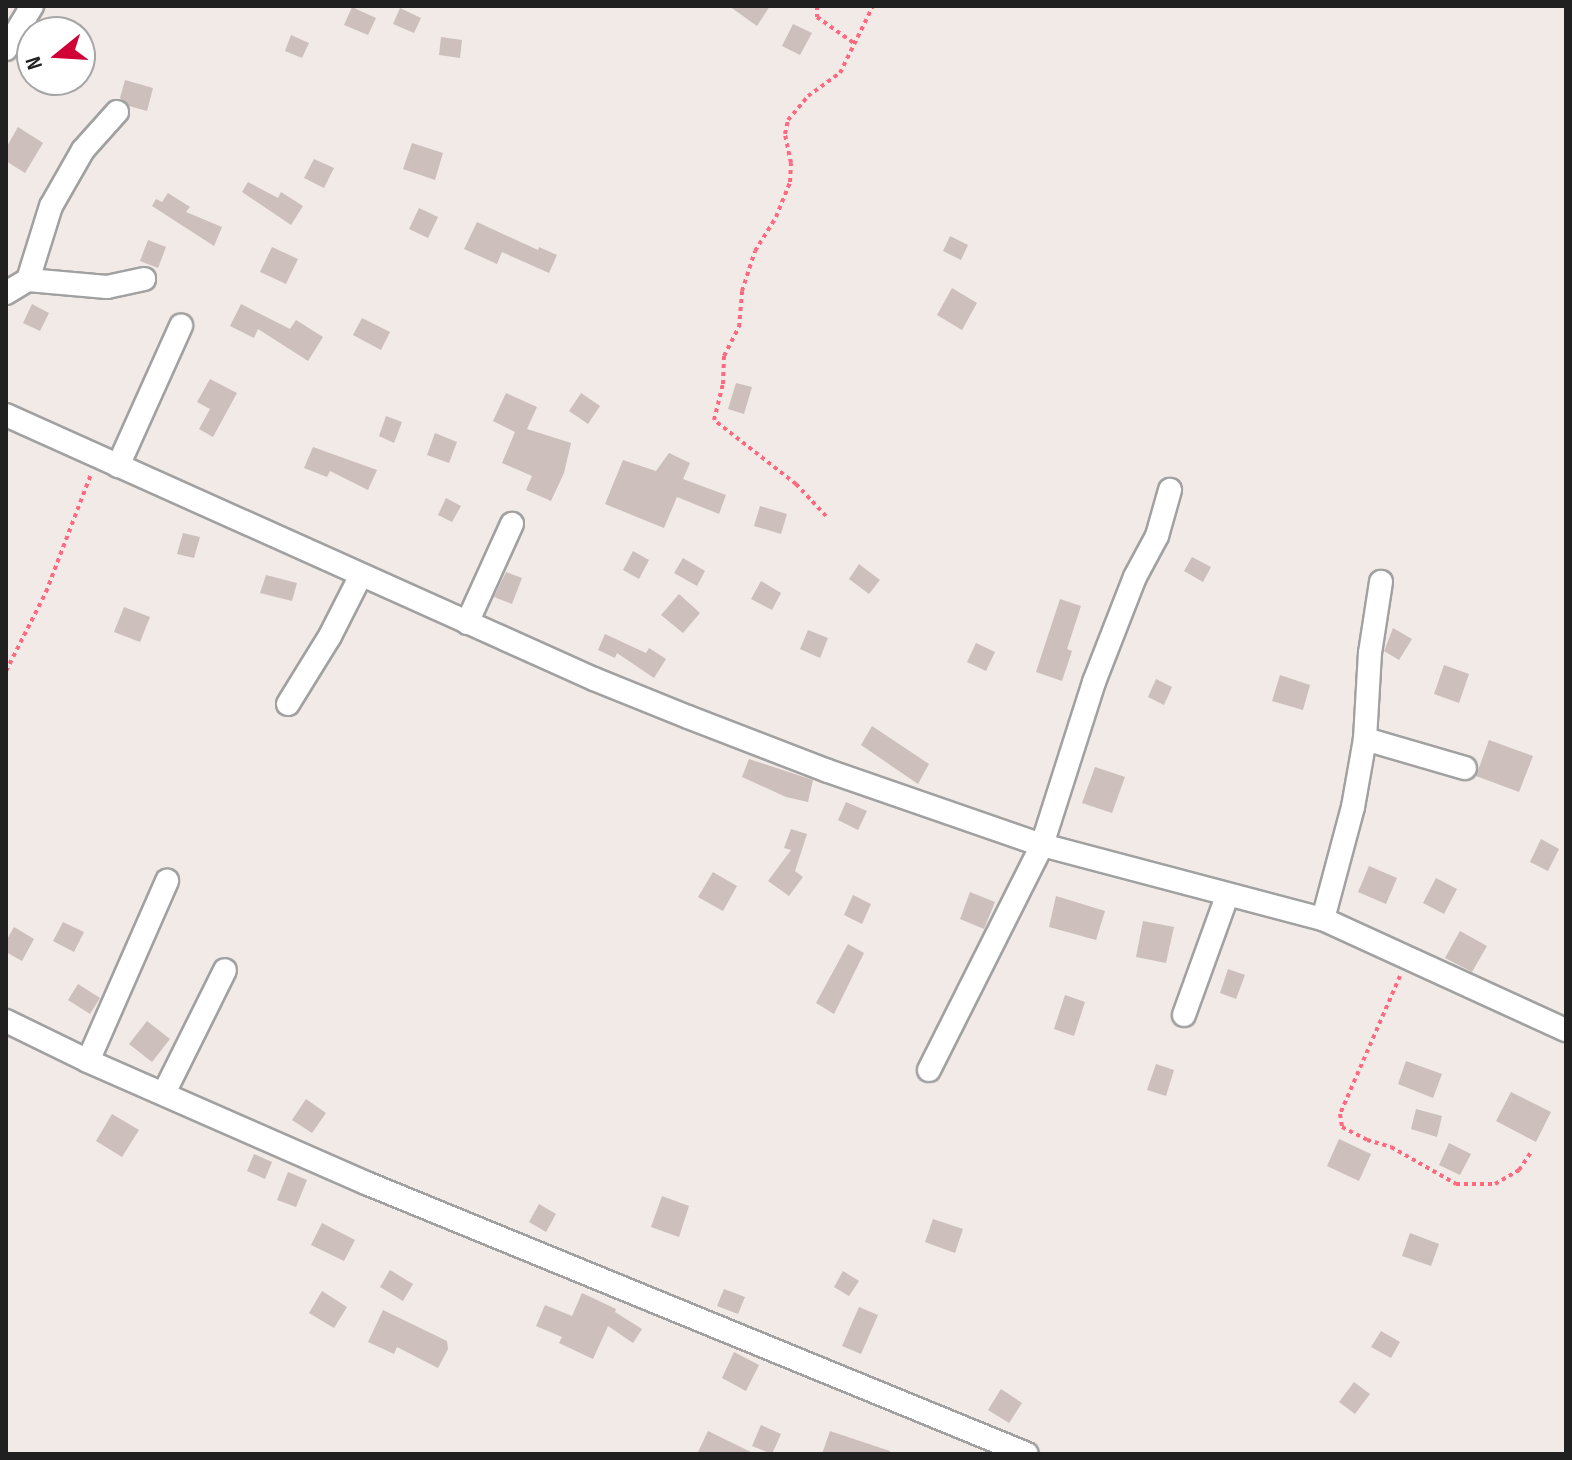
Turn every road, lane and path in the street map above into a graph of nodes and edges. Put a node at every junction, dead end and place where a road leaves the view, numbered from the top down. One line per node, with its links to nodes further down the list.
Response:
1 (32, 6): 5 (street)
2 (817, 6): 4 (path)
3 (873, 6): 4 (path)
4 (855, 44): 14 (path)
5 (6, 49)
6 (117, 112): 8 (street)
7 (144, 279): 8 (street)
8 (28, 280): 9 (street)
9 (6, 293)
10 (181, 326): 12 (street)
11 (6, 415): 12 (street)
12 (108, 461): 16 (street); 19 (path)
13 (1170, 490): 23 (street)
14 (826, 516)
15 (512, 524): 18 (street)
16 (361, 575): 18 (street); 20 (street)
17 (1381, 582): 21 (street)
18 (467, 623): 23 (street)
19 (6, 671)
20 (288, 704)
21 (1365, 739): 22 (street); 26 (street)
22 (1465, 768)
23 (1042, 845): 25 (street); 33 (street)
24 (167, 881): 32 (street)
25 (1227, 896): 26 (street); 29 (street)
26 (1323, 919): 27 (street)
27 (1406, 956): 31 (street); 35 (path)
28 (225, 970): 34 (street)
29 (1184, 1015)
30 (6, 1021): 32 (street)
31 (1566, 1030)
32 (88, 1061): 34 (street)
33 (929, 1070)
34 (164, 1093): 36 (street)
35 (1532, 1151)
36 (1027, 1454)

